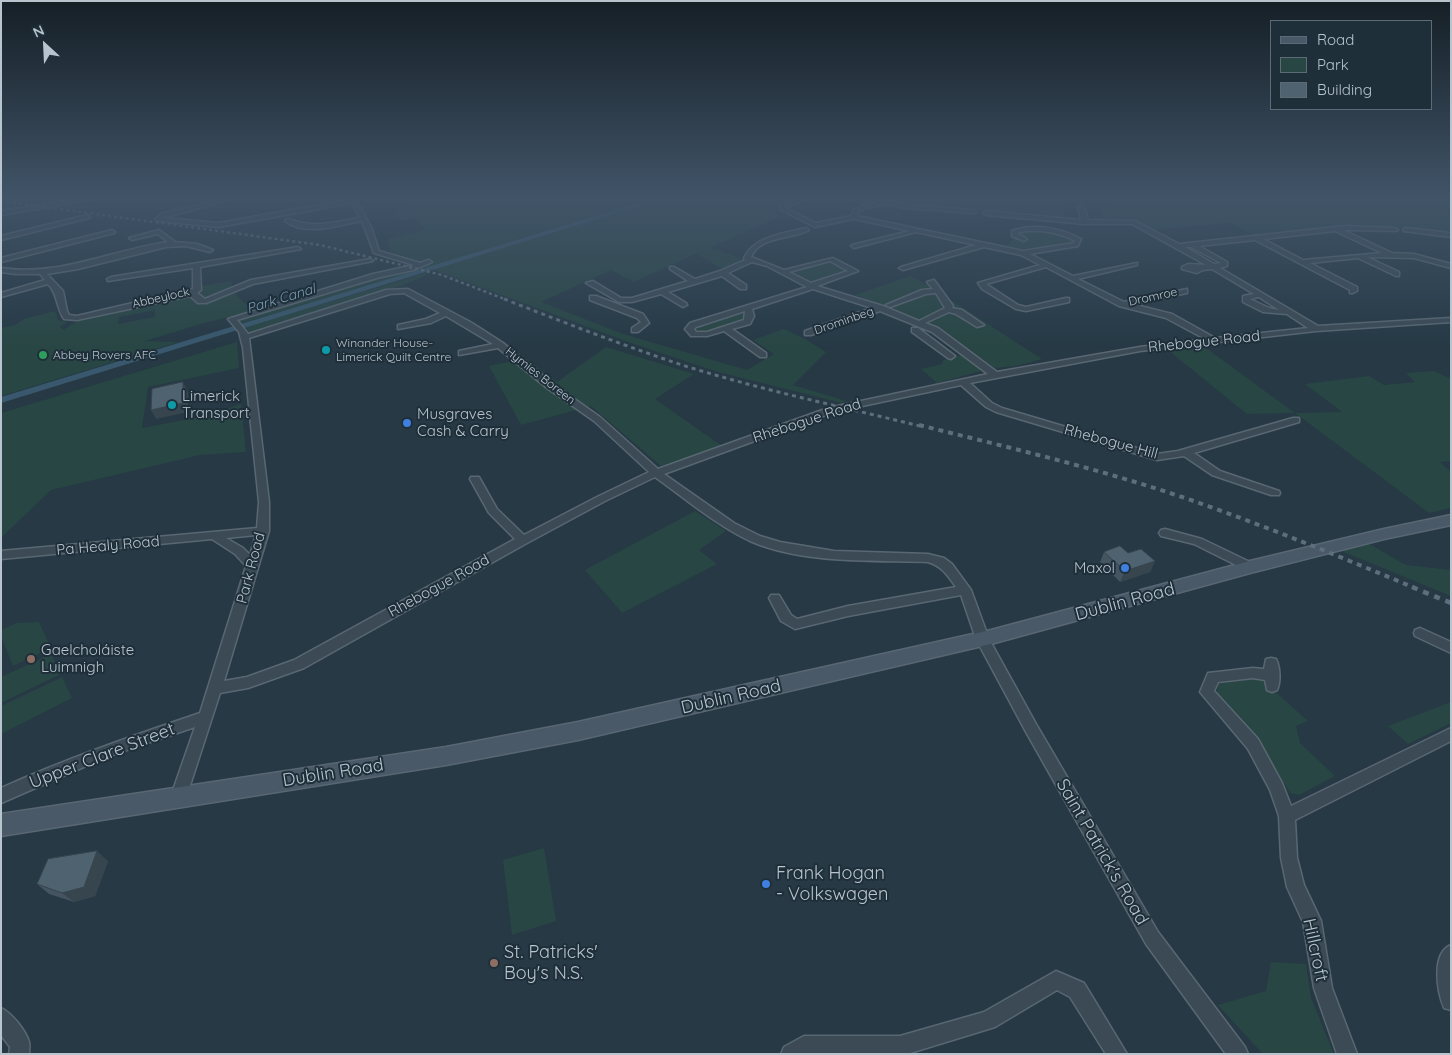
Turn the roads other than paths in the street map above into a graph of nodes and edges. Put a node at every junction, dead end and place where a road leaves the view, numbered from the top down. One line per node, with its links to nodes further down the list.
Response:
1 (44, 249): 16 (street)
2 (146, 249): 32 (street)
3 (297, 249): 22 (street)
4 (375, 249): 23 (street)
5 (752, 249): 17 (street)
6 (969, 249): 28 (street, Dromroe)
7 (1005, 249): 13 (street, Dromroe)
8 (1048, 249): 13 (street, Dromroe)
9 (1183, 249): 26 (street)
10 (1200, 249): 26 (street)
11 (1278, 249): 20 (street)
12 (1380, 249): 14 (street)
13 (1023, 253): 24 (street, Dromroe)
14 (1391, 254): 15 (street); 25 (street)
15 (1360, 256): 20 (street); 34 (street)
16 (1, 260)
17 (750, 260): 31 (street, Drominbeg); 33 (street)
18 (370, 261): 47 (street)
19 (429, 262): 23 (street)
20 (1303, 262): 45 (street)
21 (1135, 264): 35 (street)
22 (197, 265): 36 (street, Abbeylock); 47 (street, Abbeylock)
23 (420, 265): 70 (street)
24 (1047, 265): 35 (street, Dromroe); 52 (street)
25 (1451, 266)
26 (1213, 267): 29 (street); 49 (street)
27 (672, 268): 38 (street)
28 (903, 268)
29 (1199, 268)
30 (1, 270): 32 (street)
31 (782, 272): 42 (street, Drominbeg); 42 (street)
32 (43, 274): 37 (street, Abbeylock)
33 (723, 274): 38 (street); 41 (street)
34 (1396, 274)
35 (1072, 278): 54 (street, Dromroe)
36 (111, 279)
37 (50, 281): 47 (street, Abbeylock); 48 (street)
38 (694, 282): 43 (street)
39 (931, 282): 46 (street)
40 (590, 283): 51 (street)
41 (743, 286)
42 (812, 287): 57 (street); 58 (street, Drominbeg)
43 (662, 291): 51 (street); 55 (street)
44 (1184, 291): 54 (street, Dromroe)
45 (1353, 291)
46 (938, 292): 56 (street); 59 (street)
47 (192, 293)
48 (1, 295)
49 (1260, 295): 60 (street); 60 (street)
50 (593, 298): 53 (street)
51 (619, 300): 53 (street)
52 (1066, 300)
53 (609, 304): 68 (street)
54 (1122, 304): 72 (street, Dromroe)
55 (683, 305)
56 (890, 305)
57 (747, 308): 66 (street); 66 (street)
58 (880, 308): 65 (street, Drominbeg); 69 (street, Drominbeg)
59 (948, 310): 63 (street); 65 (street)
60 (1288, 312): 67 (street)
61 (446, 313): 64 (street); 70 (street, Hymies Boreen); 74 (street, Hymies Boreen)
62 (1451, 320): 67 (street, Rhebogue Road)
63 (980, 325)
64 (401, 327)
65 (917, 327): 71 (street, Drominbeg); 73 (street, Drominbeg)
66 (725, 328): 76 (street)
67 (1316, 329): 72 (street, Rhebogue Road)
68 (635, 330)
69 (808, 333)
70 (244, 334): 86 (street, Park Road)
71 (947, 338): 73 (street); 78 (street, Drominbeg)
72 (1214, 341): 78 (street, Rhebogue Road)
73 (932, 342): 77 (street, Drominbeg)
74 (500, 345): 75 (street); 82 (street, Hymies Boreen)
75 (462, 353)
76 (764, 355)
77 (951, 356)
78 (995, 375): 79 (street, Rhebogue Road)
79 (963, 382): 81 (street, Rhebogue Hill); 82 (street, Rhebogue Road)
80 (1296, 420): 81 (street, Rhebogue Hill)
81 (1186, 452): 84 (street)
82 (656, 473): 89 (street, Rhebogue Road); 93 (street, Hymies Boreen)
83 (475, 479): 89 (street)
84 (1276, 493)
85 (1451, 520): 92 (main road, Dublin Road)
86 (263, 531): 88 (street, Pa Healy Road); 91 (street, Park Road)
87 (1165, 533): 92 (street)
88 (216, 537): 90 (street, Pa Healy Road); 91 (street)
89 (523, 540): 99 (street, Rhebogue Road)
90 (1, 555)
91 (253, 566): 99 (street, Park Road)
92 (1250, 567): 96 (main road, Dublin Road)
93 (965, 590): 94 (street); 96 (street, Saint Patrick's Road)
94 (775, 598)
95 (1420, 633): 97 (street)
96 (983, 639): 103 (main road, Dublin Road); 112 (street, Saint Patrick's Road)
97 (1451, 648)
98 (1272, 675): 104 (street, Hillcroft)
99 (215, 689): 100 (street, Park Road)
100 (204, 718): 102 (street, Upper Clare Street); 103 (street, Park Road)
101 (1451, 734): 104 (street)
102 (1, 796)
103 (179, 796): 105 (main road, Dublin Road)
104 (1287, 816): 113 (street, Hillcroft)
105 (1, 825)
106 (1451, 954): 107 (street)
107 (1451, 1001)
108 (1, 1018): 109 (street)
109 (19, 1054)
110 (791, 1054): 111 (street)
111 (1117, 1054)
112 (1238, 1054)
113 (1347, 1054)

